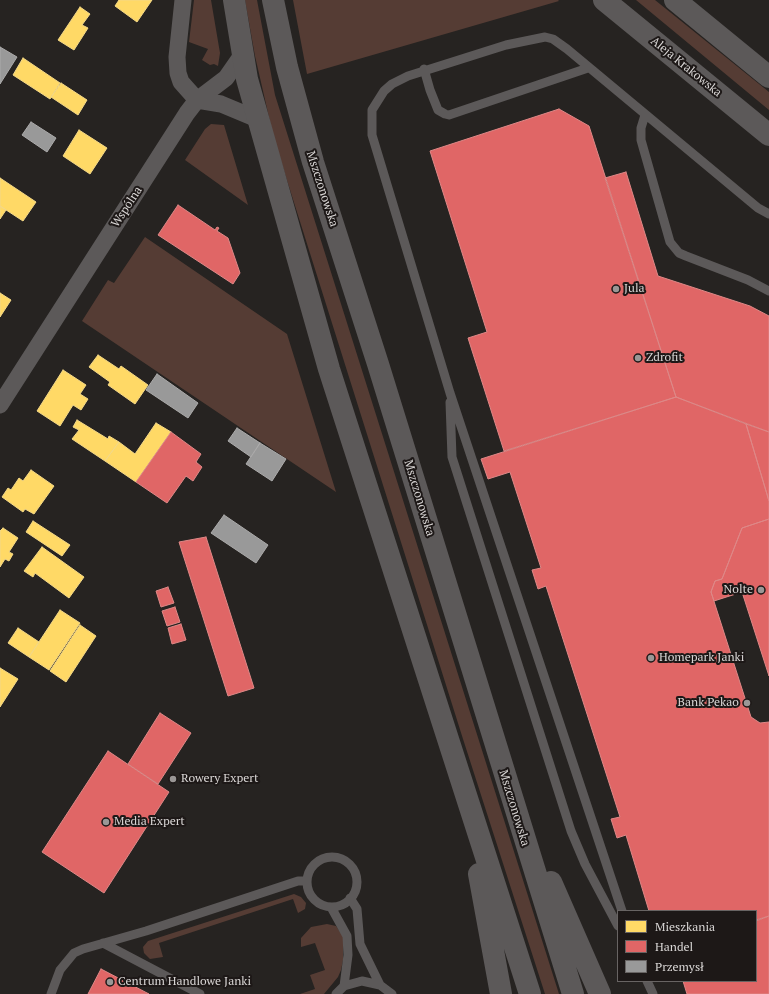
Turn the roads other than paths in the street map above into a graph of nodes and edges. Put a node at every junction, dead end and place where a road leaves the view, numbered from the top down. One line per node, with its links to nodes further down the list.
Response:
1 (183, 0): 10 (street)
2 (234, 0): 6 (main road)
3 (273, 0): 18 (main road, Mszczonowska)
4 (604, 0): 13 (main road, Aleja Krakowska)
5 (675, 0): 9 (main road)
6 (242, 55): 10 (street, Wspólna); 12 (main road)
7 (588, 68): 8 (lane); 8 (lane); 11 (lane)
8 (424, 69): 16 (lane)
9 (769, 77)
10 (197, 100): 12 (street); 17 (street, Wspólna)
11 (645, 115): 14 (lane); 15 (lane)
12 (257, 119): 19 (main road)
13 (769, 135)
14 (769, 214)
15 (769, 291)
16 (450, 393): 23 (lane); 24 (lane)
17 (0, 405)
18 (502, 769): 35 (main road, Mszczonowska); 36 (main road)
19 (464, 791): 33 (main road); 34 (main road)
20 (307, 881): 21 (lane); 22 (lane); 25 (lane)
21 (350, 898): 22 (lane); 27 (lane)
22 (331, 907): 28 (lane)
23 (622, 910)
24 (617, 924)
25 (103, 943): 29 (lane); 30 (lane)
26 (647, 982): 37 (lane)
27 (380, 985): 28 (lane); 32 (lane)
28 (344, 986): 31 (lane)
29 (51, 994)
30 (200, 994)
31 (336, 994)
32 (392, 994)
33 (501, 994)
34 (530, 994)
35 (573, 994)
36 (600, 994)
37 (653, 994)

